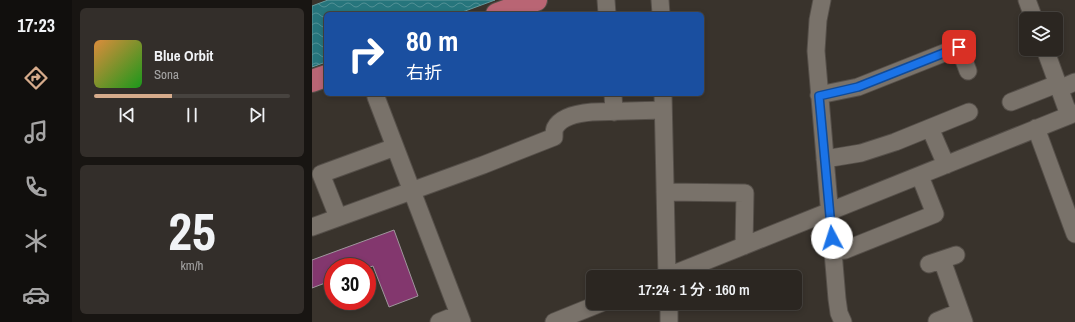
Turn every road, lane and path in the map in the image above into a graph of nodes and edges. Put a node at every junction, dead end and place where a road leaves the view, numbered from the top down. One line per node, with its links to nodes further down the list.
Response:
1 (536, 0): 6 (main road)
2 (606, 0): 7 (street)
3 (660, 0): 8 (street)
4 (822, 0): 17 (street)
5 (1027, 0): 9 (street)
6 (503, 12)
7 (607, 12)
8 (661, 12)
9 (1031, 12)
10 (1047, 56): 15 (street)
11 (968, 71): 17 (street)
12 (324, 77): 13 (main road)
13 (312, 81)
14 (1075, 82): 15 (street)
15 (1058, 86): 20 (street); 23 (street)
16 (613, 96): 21 (street)
17 (819, 96): 27 (street)
18 (376, 97): 26 (street)
19 (663, 102): 21 (street); 31 (street)
20 (1011, 102)
21 (614, 112): 30 (street)
22 (969, 112): 24 (street)
23 (1072, 114): 25 (street)
24 (930, 128): 27 (street); 28 (street)
25 (1036, 128): 28 (street); 35 (street)
26 (395, 147): 30 (street); 33 (street)
27 (825, 159): 32 (street)
28 (946, 165): 29 (street)
29 (920, 176): 32 (street); 37 (street)
30 (412, 191): 33 (street); 44 (street)
31 (665, 192): 36 (street); 39 (street)
32 (830, 211): 36 (street); 37 (street)
33 (338, 217): 34 (street)
34 (312, 227)
35 (1075, 234)
36 (744, 246): 40 (street)
37 (834, 251): 49 (street)
38 (942, 260): 43 (street)
39 (667, 270)
40 (684, 270)
41 (586, 309): 47 (street)
42 (669, 310): 48 (street)
43 (962, 317): 45 (street)
44 (460, 318): 46 (street)
45 (937, 321)
46 (439, 322)
47 (554, 322)
48 (670, 322)
49 (843, 322)

